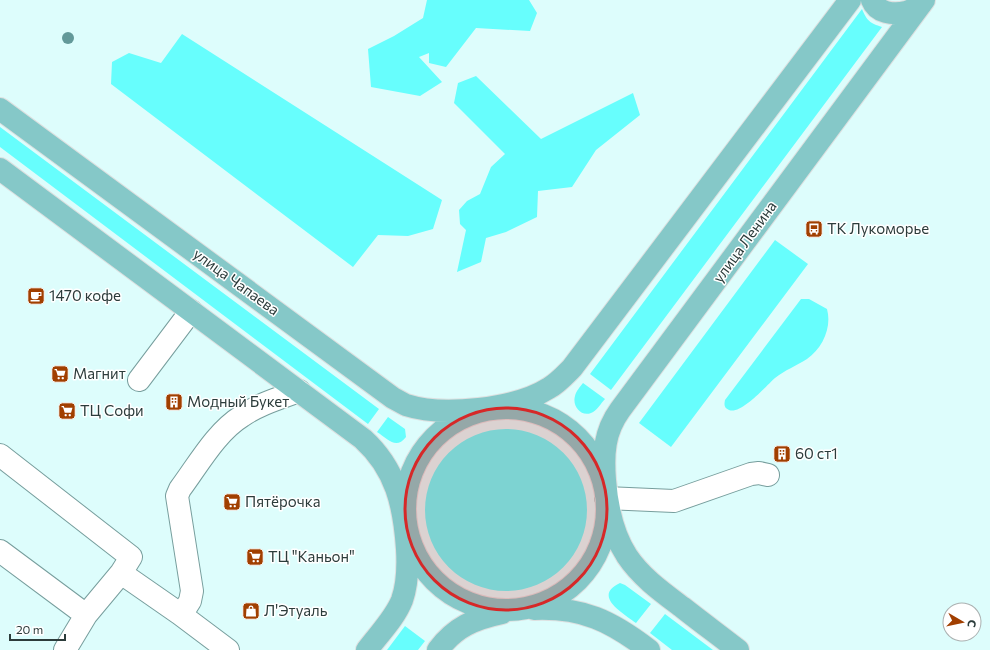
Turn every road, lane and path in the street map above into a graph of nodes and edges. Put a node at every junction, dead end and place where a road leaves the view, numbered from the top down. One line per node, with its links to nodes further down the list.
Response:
1 (850, 0): 9 (main road)
2 (872, 0): 3 (main road)
3 (922, 2): 12 (main road, улица Ленина)
4 (0, 109): 9 (main road, улица Чапаева)
5 (0, 169): 6 (main road)
6 (191, 311): 7 (lane); 8 (main road)
7 (139, 380)
8 (299, 391): 13 (main road); 16 (lane)
9 (489, 408): 12 (main road); 13 (main road)
10 (0, 455): 15 (lane)
11 (768, 475): 12 (lane)
12 (606, 498): 17 (main road); 24 (main road)
13 (405, 522): 17 (main road); 21 (main road)
14 (0, 551): 18 (lane)
15 (120, 573): 18 (lane); 20 (lane)
16 (185, 609)
17 (514, 610): 22 (main road); 23 (main road)
18 (86, 615): 19 (lane)
19 (65, 650)
20 (228, 650)
21 (367, 650)
22 (438, 650)
23 (649, 650)
24 (738, 650)

